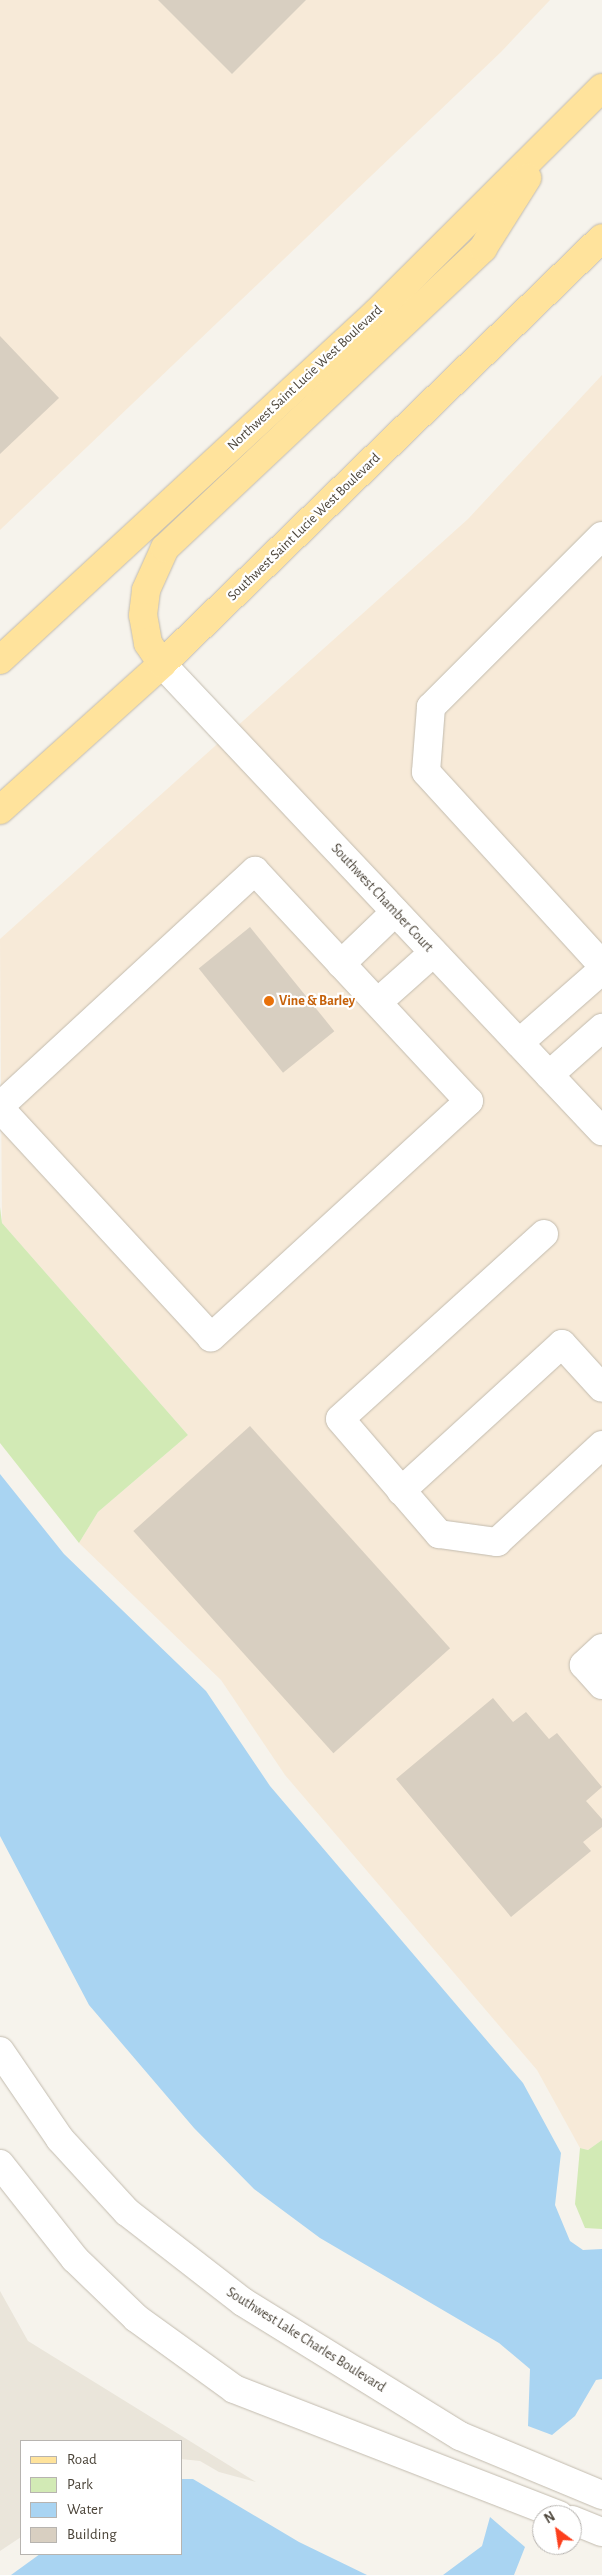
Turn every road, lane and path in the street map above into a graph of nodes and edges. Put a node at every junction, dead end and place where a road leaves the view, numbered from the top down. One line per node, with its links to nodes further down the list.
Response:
1 (602, 88): 2 (main road, Northwest Saint Lucie West Boulevard)
2 (553, 137): 5 (main road, Northwest Saint Lucie West Boulevard); 6 (main road)
3 (602, 238): 6 (main road, Southwest Saint Lucie West Boulevard)
4 (602, 536): 11 (street)
5 (0, 660)
6 (162, 664): 7 (main road, Southwest Saint Lucie West Boulevard); 8 (street, Southwest Chamber Court)
7 (0, 810)
8 (395, 912): 9 (street, Southwest Chamber Court); 10 (street)
9 (434, 953): 13 (street); 15 (street, Southwest Chamber Court)
10 (340, 964): 13 (street); 17 (street)
11 (602, 965)
12 (602, 970): 15 (street)
13 (378, 1002): 17 (street)
14 (602, 1028): 16 (street)
15 (519, 1043): 16 (street, Southwest Chamber Court)
16 (549, 1075): 18 (street, Southwest Chamber Court)
17 (0, 1107)
18 (602, 1131)
19 (544, 1234): 22 (street)
20 (602, 1388): 22 (street)
21 (602, 1445): 22 (street)
22 (401, 1491)
23 (602, 1648): 24 (street)
24 (602, 1685)
25 (0, 2051): 27 (street, Southwest Lake Charles Boulevard)
26 (0, 2164): 28 (street)
27 (602, 2495)
28 (533, 2505)
29 (582, 2524): 30 (street)
30 (602, 2532)

